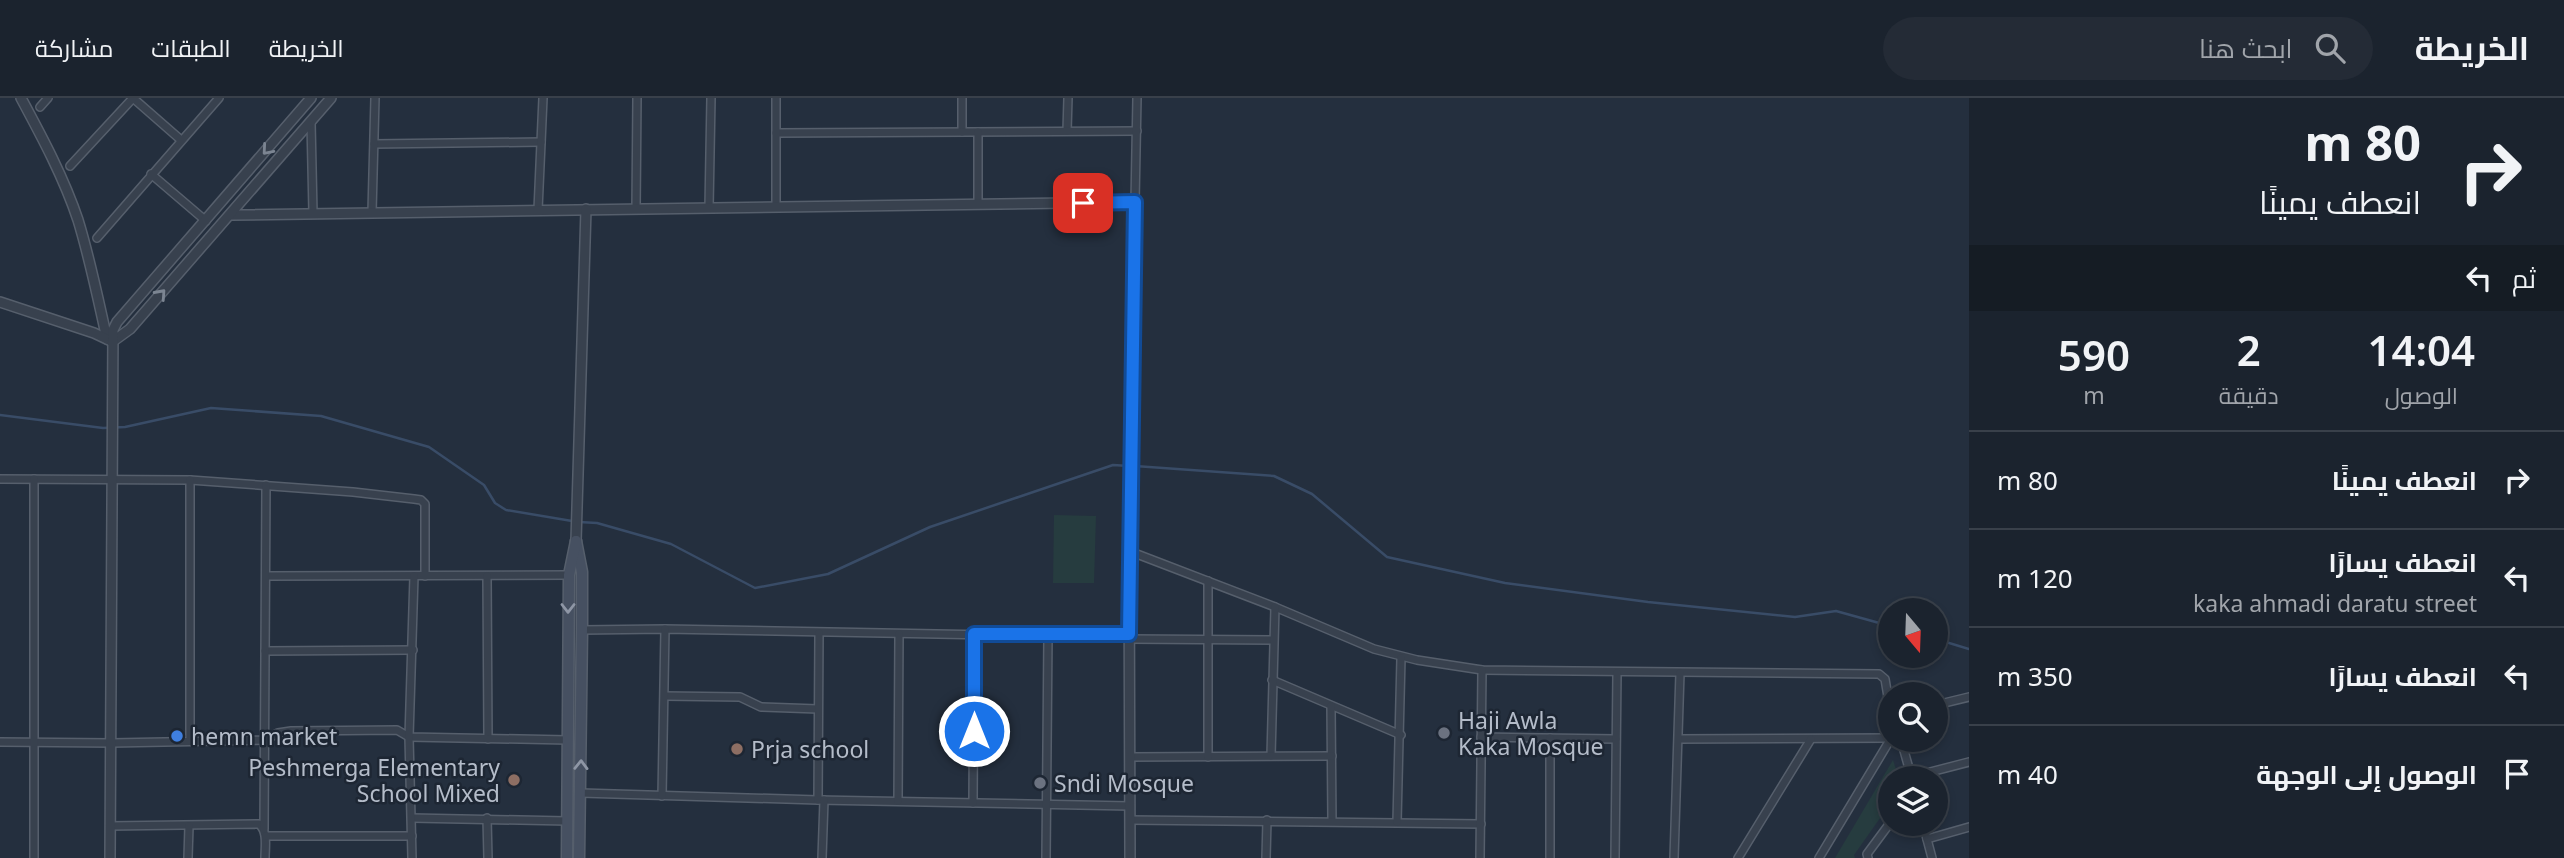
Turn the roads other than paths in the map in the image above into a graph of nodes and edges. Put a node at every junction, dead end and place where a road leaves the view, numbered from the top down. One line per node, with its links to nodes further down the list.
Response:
1 (21, 98): 40 (street)
2 (48, 98): 15 (street)
3 (133, 98): 22 (street); 25 (street)
4 (219, 98): 22 (street)
5 (331, 98): 16 (street)
6 (375, 98): 24 (street)
7 (542, 98): 23 (street)
8 (637, 98): 32 (street)
9 (711, 98): 30 (street)
10 (776, 98): 21 (street)
11 (962, 98): 19 (street)
12 (1068, 98): 17 (street)
13 (1137, 98): 18 (street)
14 (308, 99): 37 (street, one-way to 37)
15 (40, 107)
16 (311, 122): 35 (street); 36 (street)
17 (1067, 131): 18 (street); 20 (street)
18 (1137, 131): 27 (street)
19 (962, 132): 20 (street); 21 (street)
20 (978, 132): 28 (street)
21 (776, 133): 29 (street)
22 (181, 140): 26 (street)
23 (541, 142): 24 (street); 33 (street)
24 (374, 144): 34 (street)
25 (70, 166)
26 (151, 174): 37 (street); 38 (street)
27 (1135, 202): 28 (street); 47 (street)
28 (978, 204): 29 (street)
29 (776, 207): 30 (street)
30 (709, 208): 32 (street)
31 (586, 209): 32 (street); 33 (street); 46 (street)
32 (636, 209)
33 (538, 210): 34 (street)
34 (372, 212): 35 (street)
35 (313, 213): 36 (street)
36 (232, 215): 40 (street, one-way to 36)
37 (206, 220): 40 (street)
38 (97, 238)
39 (0, 302): 40 (street)
40 (109, 341): 43 (street)
41 (0, 478): 42 (street)
42 (34, 479): 43 (street); 89 (street)
43 (112, 480): 44 (street); 92 (street)
44 (190, 480): 45 (street); 90 (street)
45 (266, 485): 50 (street); 52 (street)
46 (576, 541): 48 (main road)
47 (1129, 551): 54 (street); 62 (street)
48 (575, 556): 49 (main road); 57 (main road)
49 (569, 575): 53 (street); 88 (main road, one-way to 88)
50 (267, 576): 51 (street); 66 (street)
51 (414, 576): 52 (street); 65 (street)
52 (425, 576): 53 (street)
53 (487, 576): 82 (street)
54 (1208, 581): 55 (street); 63 (street)
55 (1275, 607): 64 (street); 67 (street)
56 (664, 629): 57 (street); 58 (street); 73 (street)
57 (583, 630): 101 (main road, one-way to 57)
58 (819, 633): 59 (street); 77 (street)
59 (899, 634): 60 (street); 104 (street)
60 (974, 634): 61 (street); 105 (street)
61 (1048, 636): 62 (street); 106 (street)
62 (1129, 636): 63 (street); 96 (street)
63 (1208, 640): 64 (street); 97 (street)
64 (1273, 640): 71 (street)
65 (413, 650): 66 (street); 79 (street)
66 (265, 651): 87 (street)
67 (1401, 657): 68 (street); 78 (street)
68 (1482, 670): 69 (street); 80 (street)
69 (1617, 673): 70 (street); 83 (street)
70 (1680, 673): 72 (street); 84 (street)
71 (1272, 680): 76 (street); 94 (street)
72 (1886, 682)
73 (665, 696): 77 (street); 102 (street)
74 (1969, 697): 75 (street)
75 (1948, 702)
76 (1331, 706): 78 (street); 95 (street)
77 (818, 709): 103 (street)
78 (1401, 735): 114 (street)
79 (409, 737): 82 (street); 87 (street); 108 (street)
80 (1481, 737): 81 (street); 115 (street)
81 (1550, 738): 83 (street); 137 (street)
82 (488, 739): 88 (street)
83 (1616, 739): 138 (street)
84 (1679, 739): 85 (street); 139 (street)
85 (1811, 739): 86 (street); 140 (street)
86 (1878, 739)
87 (265, 740): 90 (street); 119 (street)
88 (568, 740): 100 (main road)
89 (35, 741): 91 (street); 92 (street); 124 (street)
90 (190, 741): 92 (street)
91 (0, 742)
92 (112, 743): 116 (street)
93 (1882, 752): 141 (street)
94 (1271, 756): 95 (street); 97 (street)
95 (1332, 756): 113 (street)
96 (1130, 757): 97 (street); 107 (street)
97 (1208, 757)
98 (1969, 762): 99 (street)
99 (1948, 768)
100 (568, 793): 101 (main road); 112 (main road)
101 (581, 793): 102 (street); 131 (main road)
102 (662, 796): 103 (street)
103 (821, 800): 104 (street); 132 (street)
104 (898, 801): 105 (street)
105 (973, 803): 106 (street)
106 (1046, 804): 107 (street); 133 (street)
107 (1130, 806): 110 (street)
108 (412, 818): 109 (street); 120 (street)
109 (487, 818): 112 (street); 129 (street)
110 (1130, 820): 111 (street); 134 (street)
111 (1266, 820): 113 (street); 135 (street)
112 (567, 821): 130 (main road)
113 (1332, 821): 114 (street)
114 (1397, 822): 115 (street)
115 (1481, 824): 136 (street)
116 (110, 825): 117 (street); 125 (street)
117 (189, 826): 119 (street); 126 (street)
118 (1969, 827): 123 (street)
119 (265, 833): 120 (street); 127 (street)
120 (412, 836): 128 (street)
121 (1880, 836): 142 (street)
122 (1926, 836): 123 (street)
123 (1927, 839): 143 (street)
124 (34, 858)
125 (110, 858)
126 (188, 858)
127 (265, 858)
128 (412, 858)
129 (488, 858)
130 (567, 858)
131 (579, 858)
132 (822, 858)
133 (1046, 858)
134 (1130, 858)
135 (1266, 858)
136 (1480, 858)
137 (1550, 858)
138 (1615, 858)
139 (1674, 858)
140 (1738, 858)
141 (1819, 858)
142 (1868, 858)
143 (1932, 858)

